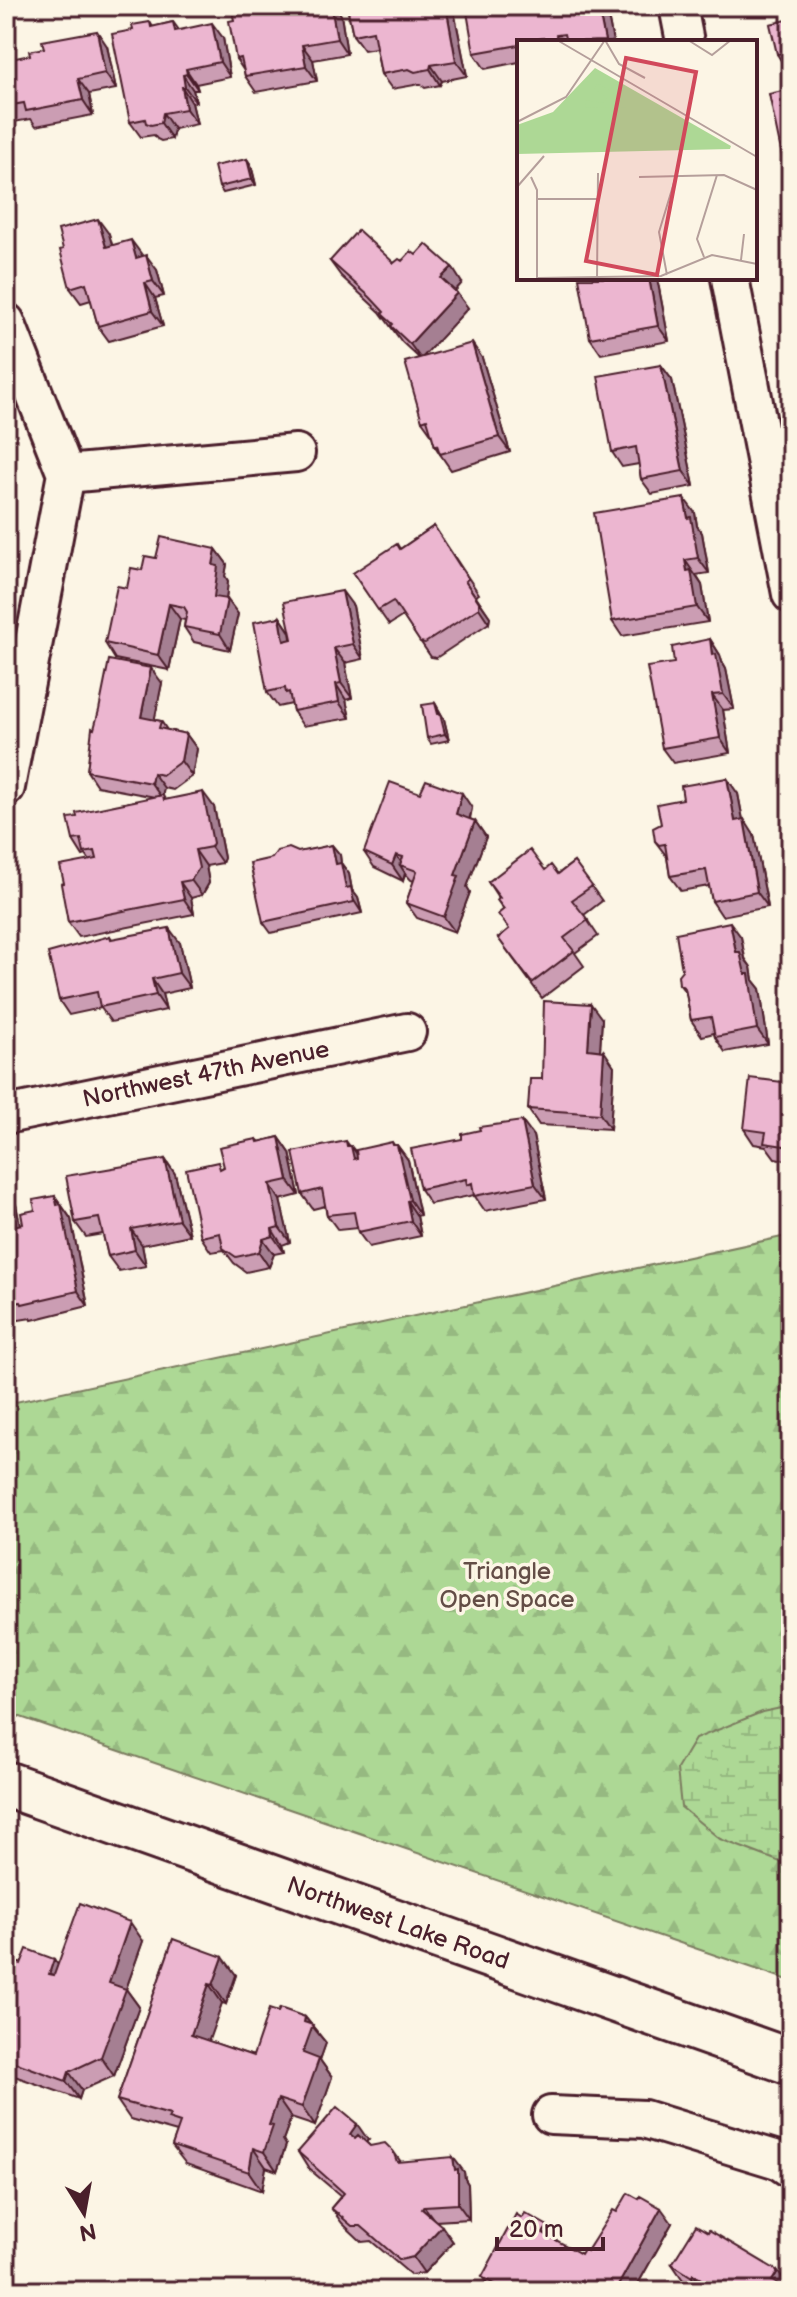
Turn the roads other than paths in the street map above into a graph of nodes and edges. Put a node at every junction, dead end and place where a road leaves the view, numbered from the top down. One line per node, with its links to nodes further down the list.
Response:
1 (678, 6): 2 (street)
2 (685, 40)
3 (730, 280): 7 (street)
4 (6, 322): 6 (street)
5 (296, 453): 6 (street)
6 (66, 474): 8 (street)
7 (791, 594)
8 (6, 787)
9 (407, 1032): 10 (street, Northwest 47th Avenue)
10 (6, 1115)
11 (6, 1784): 12 (main road, Northwest Lake Road)
12 (791, 2062)
13 (551, 2115): 14 (street)
14 (791, 2169)

